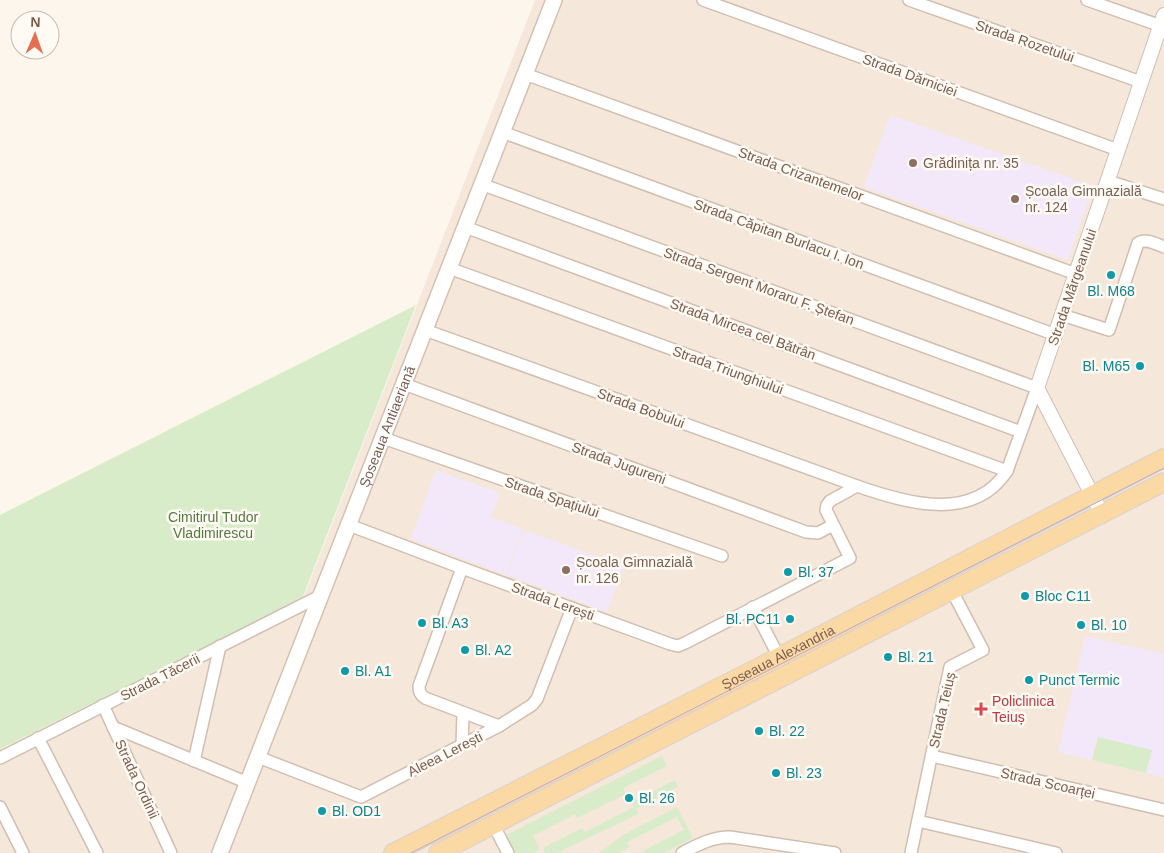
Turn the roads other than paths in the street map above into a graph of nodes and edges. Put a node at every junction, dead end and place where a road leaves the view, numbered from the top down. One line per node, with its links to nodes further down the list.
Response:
1 (554, 0): 6 (main road, Șoseaua Antiaeriană)
2 (703, 0): 9 (street, Strada Dărniciei)
3 (909, 0): 7 (street, Strada Rozetului)
4 (1087, 0): 5 (street)
5 (1163, 23): 7 (street, Strada Mărgeanului)
6 (525, 74): 8 (main road, Șoseaua Antiaeriană); 16 (street, Strada Crizantemelor)
7 (1141, 82): 9 (street, Strada Mărgeanului)
8 (502, 132): 11 (main road, Șoseaua Antiaeriană); 19 (street, Strada Căpitan Burlacu I. Ion)
9 (1118, 150): 10 (street, Strada Mărgeanului)
10 (1108, 181): 12 (street); 16 (street, Strada Mărgeanului)
11 (481, 184): 13 (main road, Șoseaua Antiaeriană); 21 (street, Strada Sergent Moraru F. Ștefan)
12 (1164, 200)
13 (465, 227): 15 (main road, Șoseaua Antiaeriană); 22 (street, Strada Mircea cel Bătrân)
14 (1164, 247): 17 (street)
15 (449, 268): 18 (main road, Șoseaua Antiaeriană); 25 (street, Strada Triunghiului)
16 (1076, 274): 17 (street, Strada Mărgeanului)
17 (1062, 316): 19 (street, Strada Mărgeanului)
18 (425, 330): 20 (main road, Șoseaua Antiaeriană); 27 (street, Strada Bobului)
19 (1056, 335): 21 (street, Strada Mărgeanului)
20 (404, 384): 23 (main road, Șoseaua Antiaeriană); 31 (street, Strada Jugureni)
21 (1037, 388): 22 (street, Strada Mărgeanului); 28 (street)
22 (1022, 432): 25 (street, Strada Mărgeanului)
23 (383, 438): 30 (main road, Șoseaua Antiaeriană); 32 (street, Strada Spațiului)
24 (1164, 458): 28 (main road, Șoseaua Alexandria)
25 (1007, 472): 27 (street)
26 (1164, 482): 29 (main road, Șoseaua Alexandria)
27 (857, 486): 31 (street, Strada Lerești)
28 (1092, 495): 29 (street); 39 (main road, Șoseaua Alexandria)
29 (1102, 514): 34 (main road, Șoseaua Alexandria)
30 (349, 525): 33 (street, Strada Lerești); 35 (main road, Șoseaua Antiaeriană)
31 (833, 525): 36 (street, Strada Lerești)
32 (722, 556)
33 (462, 568): 37 (street, Strada Lerești); 41 (street)
34 (952, 590): 46 (street, Strada Teiuș); 54 (main road, Șoseaua Alexandria)
35 (320, 596): 38 (street, Strada Tăcerii); 47 (main road, Șoseaua Antiaeriană)
36 (753, 607): 37 (street, Strada Lerești); 39 (street)
37 (572, 608): 42 (street, Aleea Lerești)
38 (220, 646): 40 (street, Strada Tăcerii); 49 (street)
39 (779, 657): 59 (main road, Șoseaua Alexandria)
40 (103, 705): 43 (street, Strada Ordinii); 44 (street, Strada Tăcerii)
41 (463, 713): 42 (street); 45 (street)
42 (498, 726): 45 (street, Aleea Lerești)
43 (113, 727): 49 (street); 57 (street, Strada Ordinii)
44 (38, 738): 48 (street, Strada Tăcerii); 56 (street)
45 (462, 745): 47 (street, Aleea Lerești)
46 (932, 756): 52 (street, Strada Scoarței); 53 (street, Strada Teiuș)
47 (258, 757): 50 (main road, Șoseaua Antiaeriană)
48 (0, 758)
49 (194, 761): 50 (street)
50 (248, 783): 58 (main road, Șoseaua Antiaeriană)
51 (0, 807): 55 (street)
52 (1164, 810)
53 (918, 821): 64 (street, Strada Teiuș); 65 (street)
54 (493, 824): 60 (main road, Șoseaua Alexandria); 61 (street)
55 (23, 853)
56 (97, 853)
57 (171, 853)
58 (220, 853)
59 (393, 853)
60 (438, 853)
61 (508, 853)
62 (682, 853): 63 (street)
63 (835, 853)
64 (911, 853)
65 (1056, 853)

